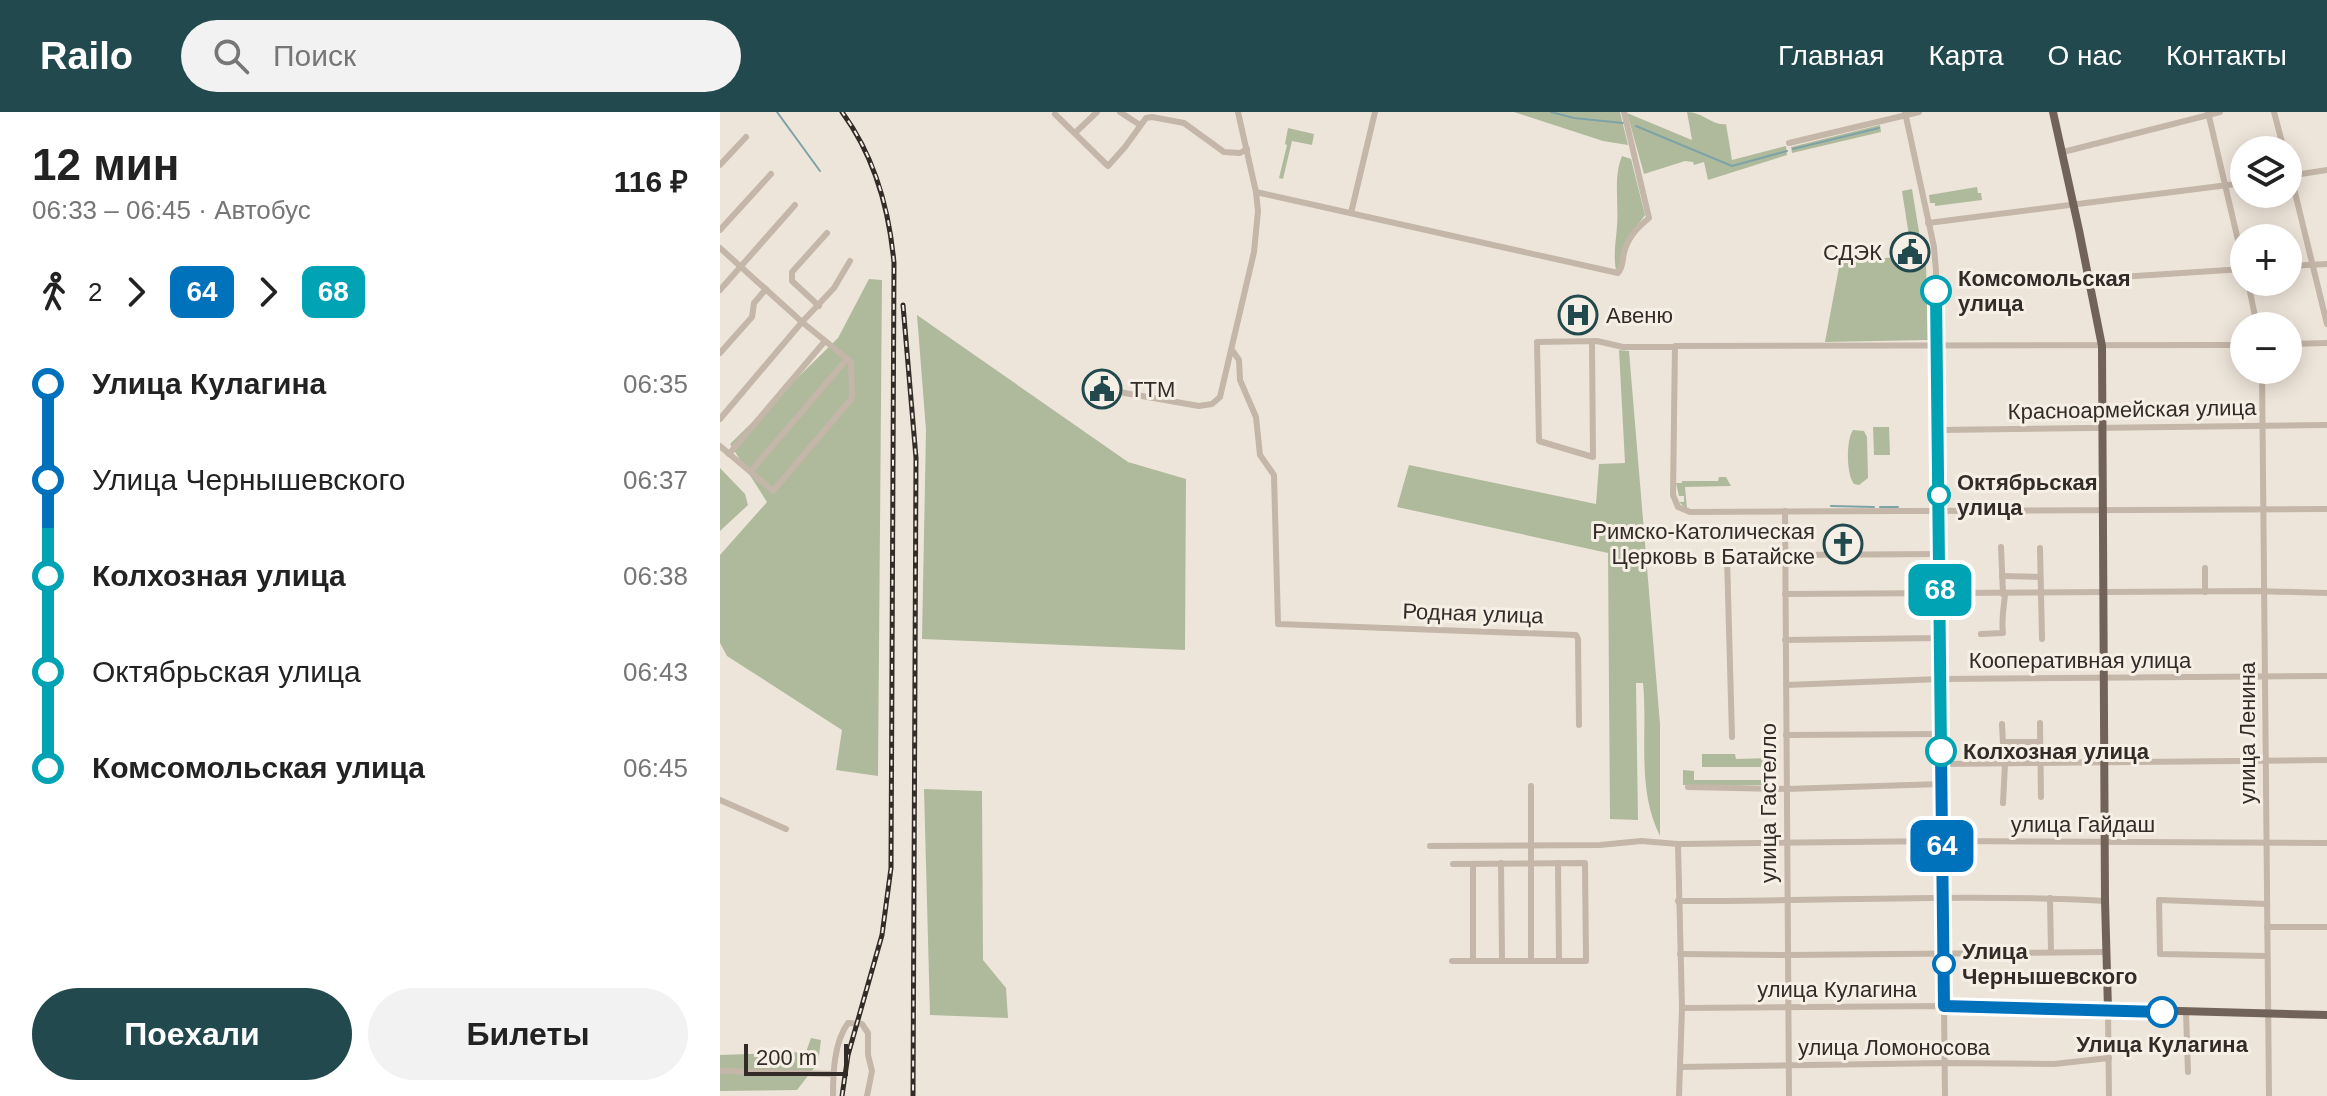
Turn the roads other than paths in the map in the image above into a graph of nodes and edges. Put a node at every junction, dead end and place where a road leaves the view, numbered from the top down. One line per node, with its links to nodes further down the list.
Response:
1 (1097, 112): 14 (street)
2 (1120, 112): 13 (street)
3 (1238, 112): 18 (street)
4 (1375, 112): 30 (street)
5 (1624, 112): 30 (street)
6 (1919, 112): 11 (street)
7 (2053, 112): 19 (main road)
8 (2220, 112): 12 (street)
9 (2274, 112): 15 (street)
10 (1055, 114): 14 (street)
11 (1905, 114): 17 (street); 31 (street)
12 (2208, 114): 19 (street); 25 (street)
13 (1140, 125): 14 (street); 18 (street)
14 (1075, 133)
15 (2280, 136)
16 (746, 137): 20 (street)
17 (1789, 143)
18 (1247, 149): 26 (street)
19 (2063, 152): 28 (main road)
20 (720, 165)
21 (2327, 170): 23 (street)
22 (771, 174): 33 (street)
23 (2302, 174)
24 (2230, 186): 25 (street)
25 (2225, 187): 28 (street); 32 (street)
26 (1256, 192): 30 (street); 56 (street)
27 (795, 205): 40 (street)
28 (2074, 205): 31 (street); 42 (main road)
29 (2298, 208): 39 (street)
30 (1351, 213)
31 (1928, 223): 54 (street)
32 (2234, 224)
33 (720, 230)
34 (827, 233): 45 (street)
35 (720, 248): 40 (street)
36 (850, 261): 45 (street)
37 (2327, 264): 39 (street)
38 (2302, 265): 39 (street)
39 (2313, 265): 47 (street)
40 (740, 266): 43 (street); 44 (street)
41 (2230, 269): 42 (street)
42 (2089, 279): 55 (main road)
43 (766, 289): 46 (street); 57 (street)
44 (720, 290)
45 (819, 306): 46 (street)
46 (802, 322): 48 (street); 61 (street)
47 (2327, 324)
48 (825, 341): 58 (street); 67 (street)
49 (1592, 341): 49 (street); 53 (street)
50 (2327, 343): 51 (street)
51 (2302, 344)
52 (2230, 345): 55 (street)
53 (1675, 346): 54 (street); 71 (street)
54 (1937, 346): 55 (street); 65 (street)
55 (2102, 346): 64 (main road)
56 (1232, 350): 60 (street); 100 (street, Родная улица)
57 (720, 353)
58 (849, 360): 68 (street); 68 (street)
59 (2262, 384): 63 (street, улица Ленина)
60 (1102, 389)
61 (720, 419)
62 (2327, 425): 63 (street, Красноармейская улица)
63 (2263, 426): 64 (street, Красноармейская улица); 70 (street, улица Ленина)
64 (2103, 427): 65 (street, Красноармейская улица); 73 (main road)
65 (1938, 430): 72 (street)
66 (720, 446): 67 (street)
67 (729, 454): 68 (street)
68 (751, 471)
69 (2327, 509): 70 (street)
70 (2264, 510): 73 (street); 82 (street, улица Ленина)
71 (1785, 511): 72 (street); 77 (street, улица Гастелло)
72 (1939, 511): 73 (street); 76 (street)
73 (2104, 512): 83 (main road)
74 (2001, 547): 79 (street)
75 (2040, 548): 80 (street)
76 (1940, 554): 77 (street); 86 (street)
77 (1785, 557): 85 (street, улица Гастелло); 103 (street)
78 (2205, 568): 81 (street)
79 (2002, 576): 80 (street); 87 (street)
80 (2040, 577): 88 (street)
81 (2205, 592): 82 (street); 83 (street)
82 (2264, 592): 84 (street); 93 (street, улица Ленина)
83 (2104, 593): 88 (street); 95 (main road)
84 (2327, 593)
85 (1785, 594): 86 (street); 92 (street, улица Гастелло)
86 (1940, 594): 87 (street); 90 (street)
87 (2004, 594): 88 (street); 89 (street)
88 (2040, 594): 91 (street)
89 (1981, 634)
90 (1940, 638): 92 (street); 96 (street)
91 (2042, 639)
92 (1785, 640): 97 (street, улица Гастелло)
93 (2264, 676): 94 (street, Кооперативная улица); 95 (street, Кооперативная улица); 106 (street, улица Ленина)
94 (2327, 676)
95 (2104, 678): 96 (street, Кооперативная улица); 111 (main road)
96 (1940, 679): 97 (street, Кооперативная улица); 101 (street)
97 (1786, 685): 102 (street, улица Гастелло)
98 (2040, 723): 105 (street)
99 (2002, 724): 104 (street)
100 (1579, 725)
101 (1941, 734): 102 (street); 109 (street)
102 (1786, 735): 115 (street, улица Гастелло)
103 (1732, 737)
104 (2003, 742): 105 (street); 110 (street)
105 (2040, 742): 108 (street)
106 (2265, 760): 107 (street); 111 (street); 123 (street, улица Ленина)
107 (2327, 760)
108 (2041, 763): 110 (street); 111 (street); 116 (street)
109 (1941, 764): 110 (street); 112 (street)
110 (2004, 764): 118 (street)
111 (2104, 764): 121 (main road)
112 (1941, 784): 115 (street); 120 (street)
113 (1531, 786): 126 (street)
114 (1688, 787): 115 (street)
115 (1786, 789): 122 (street, улица Гастелло)
116 (2041, 797)
117 (720, 800): 119 (street)
118 (2003, 803)
119 (786, 829)
120 (1942, 841): 121 (street, улица Гайдаш); 122 (street, улица Гайдаш); 133 (street)
121 (2105, 841): 123 (street, улица Гайдаш); 136 (main road)
122 (1787, 842): 125 (street, улица Гайдаш); 137 (street, улица Гастелло)
123 (2266, 843): 124 (street, улица Гайдаш); 138 (street, улица Ленина)
124 (2327, 843)
125 (1678, 844): 126 (street, улица Гайдаш); 135 (street)
126 (1530, 845): 127 (street, улица Гайдаш); 129 (street)
127 (1430, 846)
128 (1501, 863): 129 (street); 132 (street); 149 (street)
129 (1530, 863): 130 (street); 150 (street)
130 (1558, 863): 151 (street); 151 (street)
131 (1453, 864): 132 (street)
132 (1473, 864): 148 (street)
133 (1942, 898): 134 (street); 137 (street); 143 (street)
134 (2050, 898): 136 (street); 141 (street)
135 (1678, 901): 137 (street); 144 (street)
136 (2105, 901): 142 (main road)
137 (1786, 902): 145 (street, улица Гастелло)
138 (2267, 904): 139 (street, улица Ленина); 146 (street)
139 (2267, 927): 140 (street); 146 (street, улица Ленина)
140 (2327, 927)
141 (2051, 952): 142 (street); 143 (street)
142 (2106, 952): 155 (main road)
143 (1944, 953): 145 (street); 152 (street)
144 (1680, 954): 145 (street); 153 (street)
145 (1787, 955): 154 (street, улица Гастелло)
146 (2267, 956): 157 (street, улица Ленина)
147 (1452, 961): 148 (street)
148 (1473, 961): 149 (street)
149 (1502, 961): 150 (street)
150 (1531, 961): 151 (street)
151 (1559, 961)
152 (1944, 1006): 154 (street, улица Кулагина); 155 (street, улица Кулагина); 160 (street)
153 (1682, 1008): 154 (street, улица Кулагина); 162 (street)
154 (1787, 1008): 161 (street, улица Гастелло)
155 (2108, 1009): 156 (main road, улица Кулагина); 159 (street)
156 (2186, 1012): 157 (main road, улица Кулагина); 164 (street)
157 (2267, 1013): 158 (main road, улица Кулагина); 172 (street, улица Ленина)
158 (2327, 1015)
159 (2109, 1058): 160 (street, улица Ломоносова); 171 (street)
160 (1945, 1063): 161 (street, улица Ломоносова); 170 (street)
161 (1788, 1066): 162 (street, улица Ломоносова); 169 (street, улица Гастелло)
162 (1680, 1067): 168 (street)
163 (720, 1071): 165 (street)
164 (2188, 1072)
165 (833, 1074): 166 (street); 167 (street)
166 (833, 1096)
167 (867, 1096)
168 (1679, 1096)
169 (1789, 1096)
170 (1945, 1096)
171 (2109, 1096)
172 (2269, 1096)

